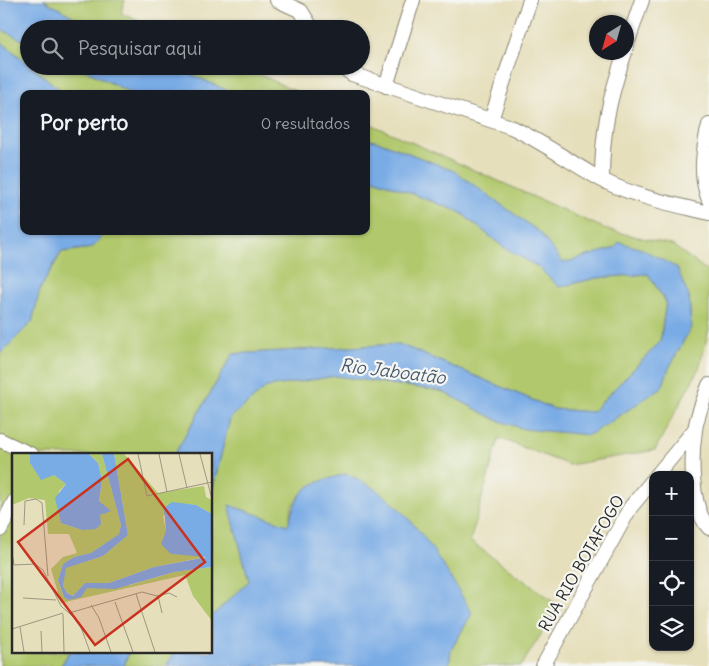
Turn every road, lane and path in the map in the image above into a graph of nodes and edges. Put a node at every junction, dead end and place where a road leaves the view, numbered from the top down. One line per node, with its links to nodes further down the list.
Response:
1 (277, 0): 5 (street)
2 (414, 0): 10 (street)
3 (530, 0): 11 (street)
4 (642, 0): 7 (street)
5 (300, 4): 6 (street)
6 (308, 20)
7 (634, 24)
8 (622, 60): 13 (street)
9 (355, 75): 10 (street)
10 (386, 86): 11 (street)
11 (491, 120): 13 (street)
12 (709, 125): 14 (street)
13 (602, 180): 15 (street)
14 (709, 200)
15 (709, 213)
16 (709, 385): 17 (street)
17 (695, 429): 20 (street); 23 (street)
18 (0, 440): 19 (street)
19 (28, 453)
20 (660, 471)
21 (649, 485): 25 (street, RUA RIO BOTAFOGO)
22 (12, 506): 24 (street)
23 (709, 528)
24 (0, 530)
25 (543, 666)

